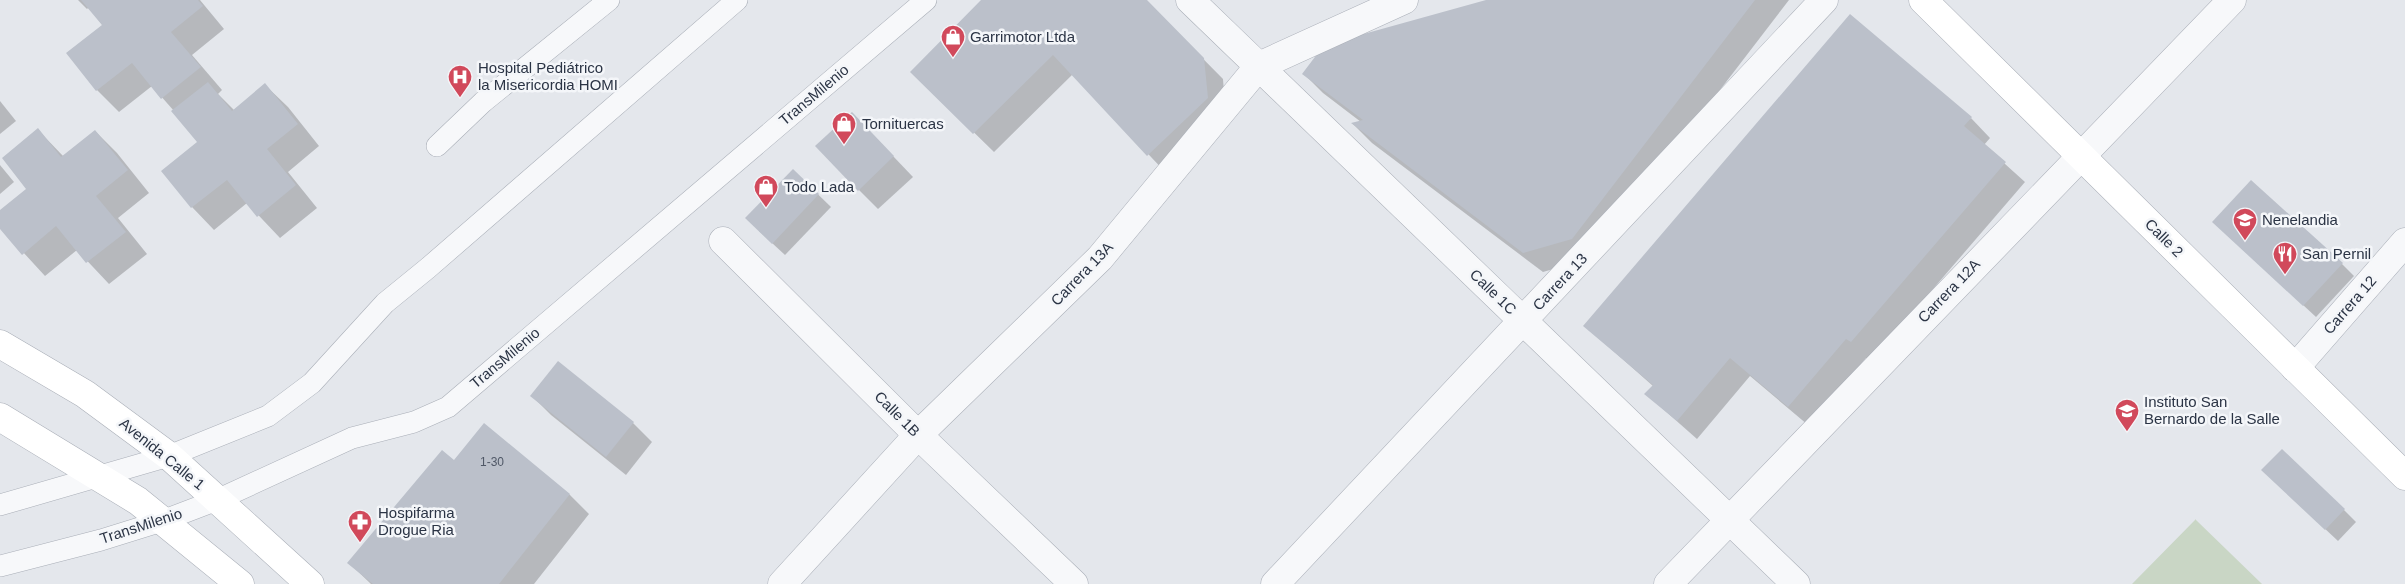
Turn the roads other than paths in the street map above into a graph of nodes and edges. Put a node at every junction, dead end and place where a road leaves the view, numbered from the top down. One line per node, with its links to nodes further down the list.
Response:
1 (608, 0): 10 (lane)
2 (737, 0): 19 (lane)
3 (926, 0): 22 (lane, TransMilenio)
4 (1190, 0): 9 (street, Calle 1C)
5 (1404, 0): 9 (street, Carrera 13A)
6 (1824, 0): 14 (street, Carrera 13)
7 (1923, 0): 11 (main road, Calle 2)
8 (2232, 0): 11 (street, Carrera 12A)
9 (1259, 66): 14 (street, Calle 1C); 18 (street, Carrera 13A)
10 (437, 146)
11 (2080, 155): 16 (main road, Calle 2); 24 (street, Carrera 12A)
12 (724, 241): 18 (street, Calle 1B)
13 (2405, 242): 16 (street, Carrera 12)
14 (1523, 321): 24 (street, Calle 1C); 31 (street, Carrera 13)
15 (0, 344): 19 (main road, Avenida Calle 1)
16 (2295, 368): 20 (main road, Calle 2)
17 (0, 417): 21 (main road)
18 (918, 435): 29 (street, Carrera 13A); 30 (street, Calle 1B)
19 (169, 456): 21 (lane); 22 (main road, Avenida Calle 1)
20 (2405, 476)
21 (99, 477): 23 (lane); 25 (main road)
22 (217, 500): 25 (lane, TransMilenio); 28 (main road, Avenida Calle 1)
23 (0, 505)
24 (1729, 520): 32 (street, Carrera 12A); 33 (street, Calle 1C)
25 (162, 521): 26 (lane, TransMilenio); 27 (main road)
26 (0, 566)
27 (240, 584)
28 (310, 584)
29 (782, 584)
30 (1074, 584)
31 (1275, 584)
32 (1668, 584)
33 (1796, 584)

